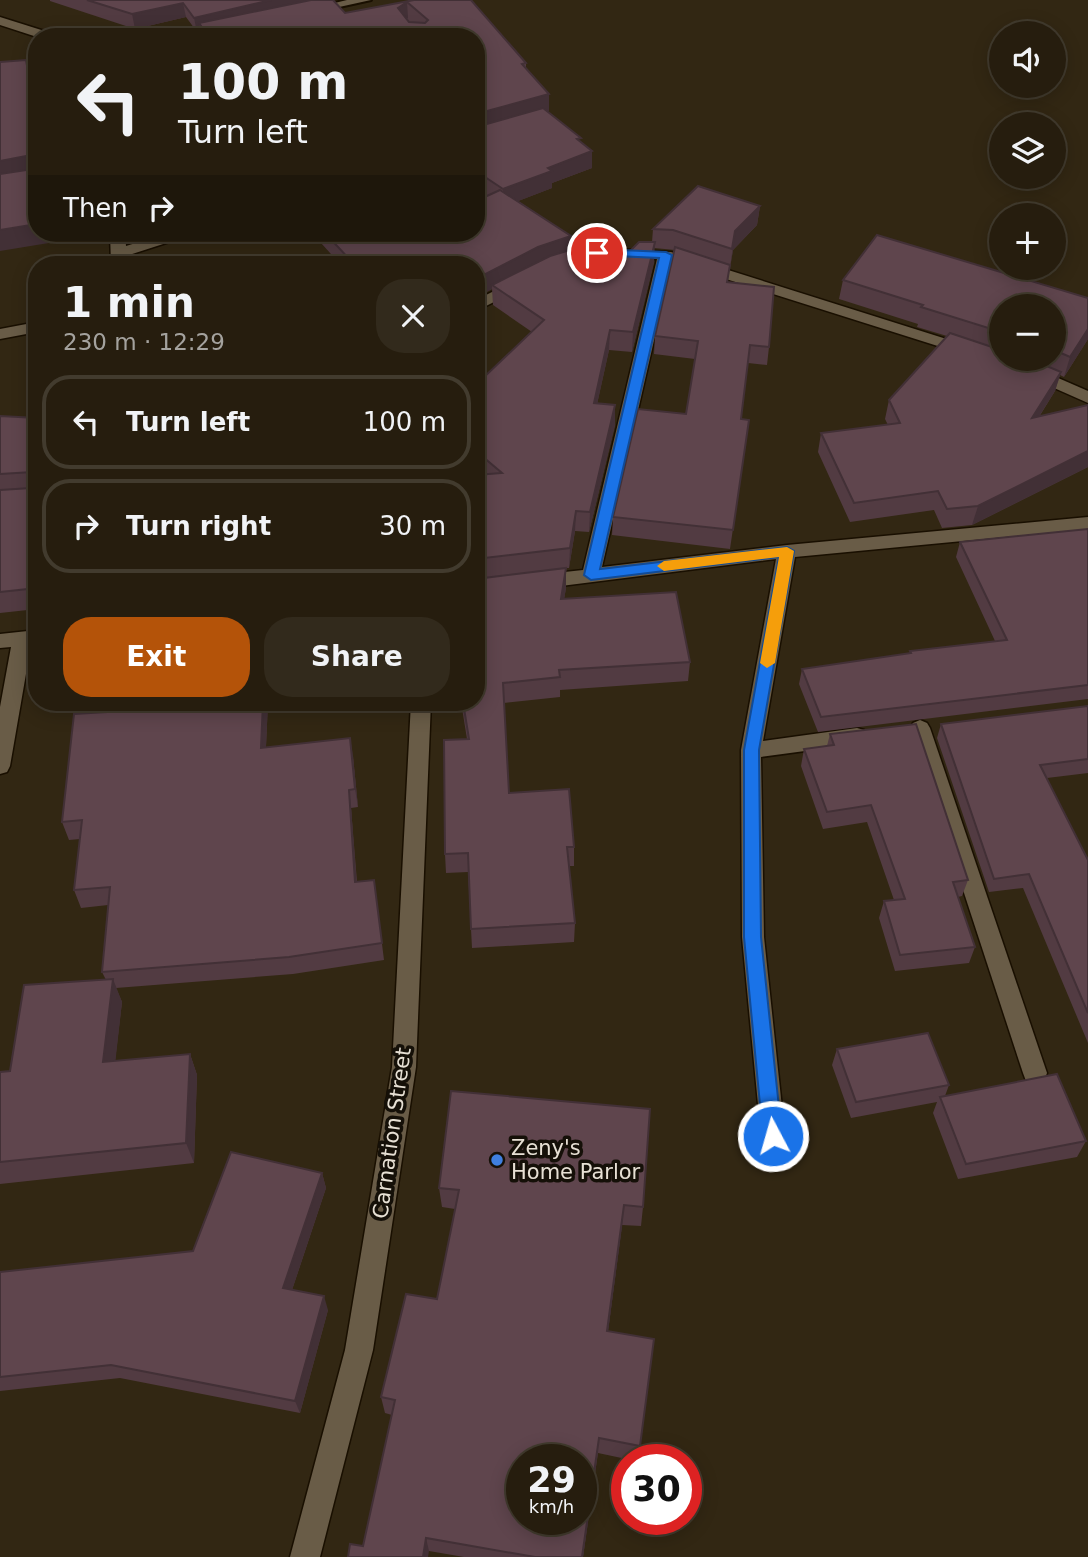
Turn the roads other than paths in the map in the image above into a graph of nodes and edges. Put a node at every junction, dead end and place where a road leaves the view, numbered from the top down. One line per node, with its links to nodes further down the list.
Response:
1 (365, 0): 2 (lane)
2 (299, 13)
3 (0, 21): 4 (street)
4 (28, 30)
5 (161, 242): 7 (street)
6 (666, 255): 8 (street); 13 (street); 18 (street)
7 (126, 256)
8 (571, 261)
9 (533, 276): 10 (street)
10 (485, 301)
11 (28, 329): 12 (street)
12 (0, 334)
13 (979, 354)
14 (1027, 371): 15 (street)
15 (1088, 398)
16 (1088, 523): 17 (street)
17 (787, 551): 18 (street); 26 (street)
18 (591, 575): 19 (street)
19 (514, 585)
20 (28, 637): 21 (street)
21 (0, 641)
22 (28, 641): 27 (street)
23 (421, 711): 30 (street, Carnation Street)
24 (946, 725): 25 (street)
25 (920, 728): 26 (street); 28 (street)
26 (751, 750): 29 (street)
27 (0, 765)
28 (1035, 1073)
29 (773, 1136)
30 (304, 1557)

